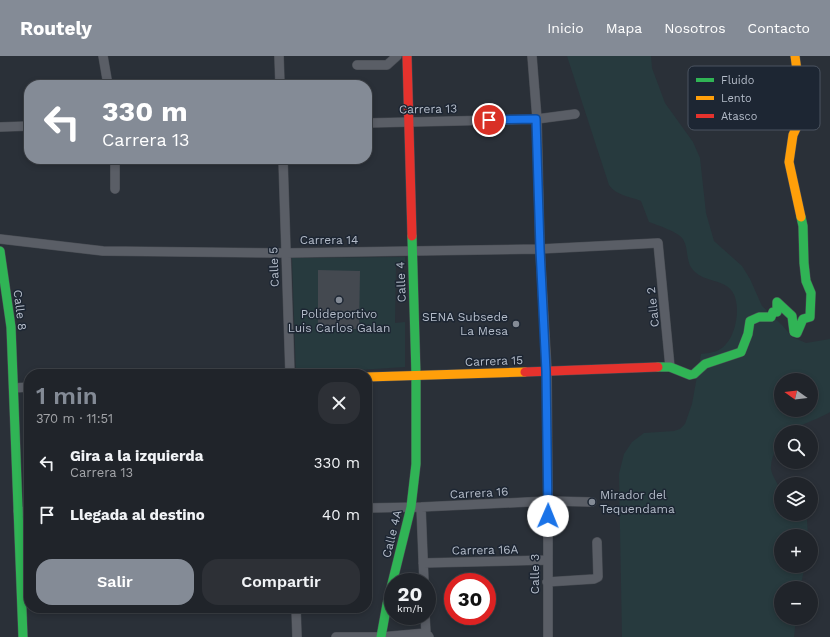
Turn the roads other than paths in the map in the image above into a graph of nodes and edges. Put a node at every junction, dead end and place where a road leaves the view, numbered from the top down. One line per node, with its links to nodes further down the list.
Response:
1 (103, 56): 9 (street)
2 (279, 56): 10 (street)
3 (397, 56): 7 (street)
4 (407, 56): 14 (main road, Calle 4)
5 (532, 56): 12 (street, Calle 3)
6 (795, 56): 8 (main road)
7 (357, 65)
8 (796, 66)
9 (107, 80)
10 (280, 80)
11 (575, 114): 12 (street, Carrera 13)
12 (536, 119): 14 (street, Carrera 13); 23 (street, Calle 3)
13 (372, 122): 14 (street, Carrera 13)
14 (409, 122): 25 (main road, Calle 4)
15 (24, 126): 16 (street)
16 (0, 127)
17 (795, 130): 27 (main road)
18 (115, 164): 20 (street)
19 (282, 164): 26 (street, Calle 5)
20 (115, 190)
21 (0, 240): 26 (street, Carrera 14)
22 (658, 243): 23 (street, Carrera 14); 27 (street, Calle 2)
23 (540, 249): 25 (street, Carrera 14); 29 (street, Calle 3)
24 (0, 251): 33 (main road, Calle 8)
25 (412, 252): 26 (street, Carrera 14); 30 (main road, Calle 4)
26 (286, 253): 28 (street, Calle 5)
27 (670, 368): 29 (main road, Carrera 15)
28 (290, 369)
29 (546, 371): 30 (main road, Carrera 15); 34 (street, Calle 3)
30 (416, 375): 31 (main road, Carrera 15); 36 (main road, Calle 4)
31 (372, 377)
32 (24, 387): 33 (street)
33 (14, 388): 38 (main road, Calle 8)
34 (548, 501): 35 (street, Carrera 16); 36 (street, Carrera 16); 41 (street, Calle 3)
35 (592, 502)
36 (416, 507): 37 (street, Carrera 16); 42 (street, Calle 4); 51 (main road, Calle 4A)
37 (372, 508)
38 (18, 511): 39 (street); 48 (main road, Calle 8)
39 (24, 512)
40 (597, 542): 44 (street)
41 (547, 560): 42 (street, Carrera 16A); 44 (street, Calle 3)
42 (423, 563): 43 (street, Calle 4)
43 (424, 573)
44 (547, 582): 52 (street, Calle 3)
45 (296, 613): 49 (street)
46 (426, 625): 47 (street)
47 (427, 635): 51 (street)
48 (23, 637)
49 (297, 637)
50 (336, 637): 51 (street)
51 (381, 637)
52 (548, 637)

